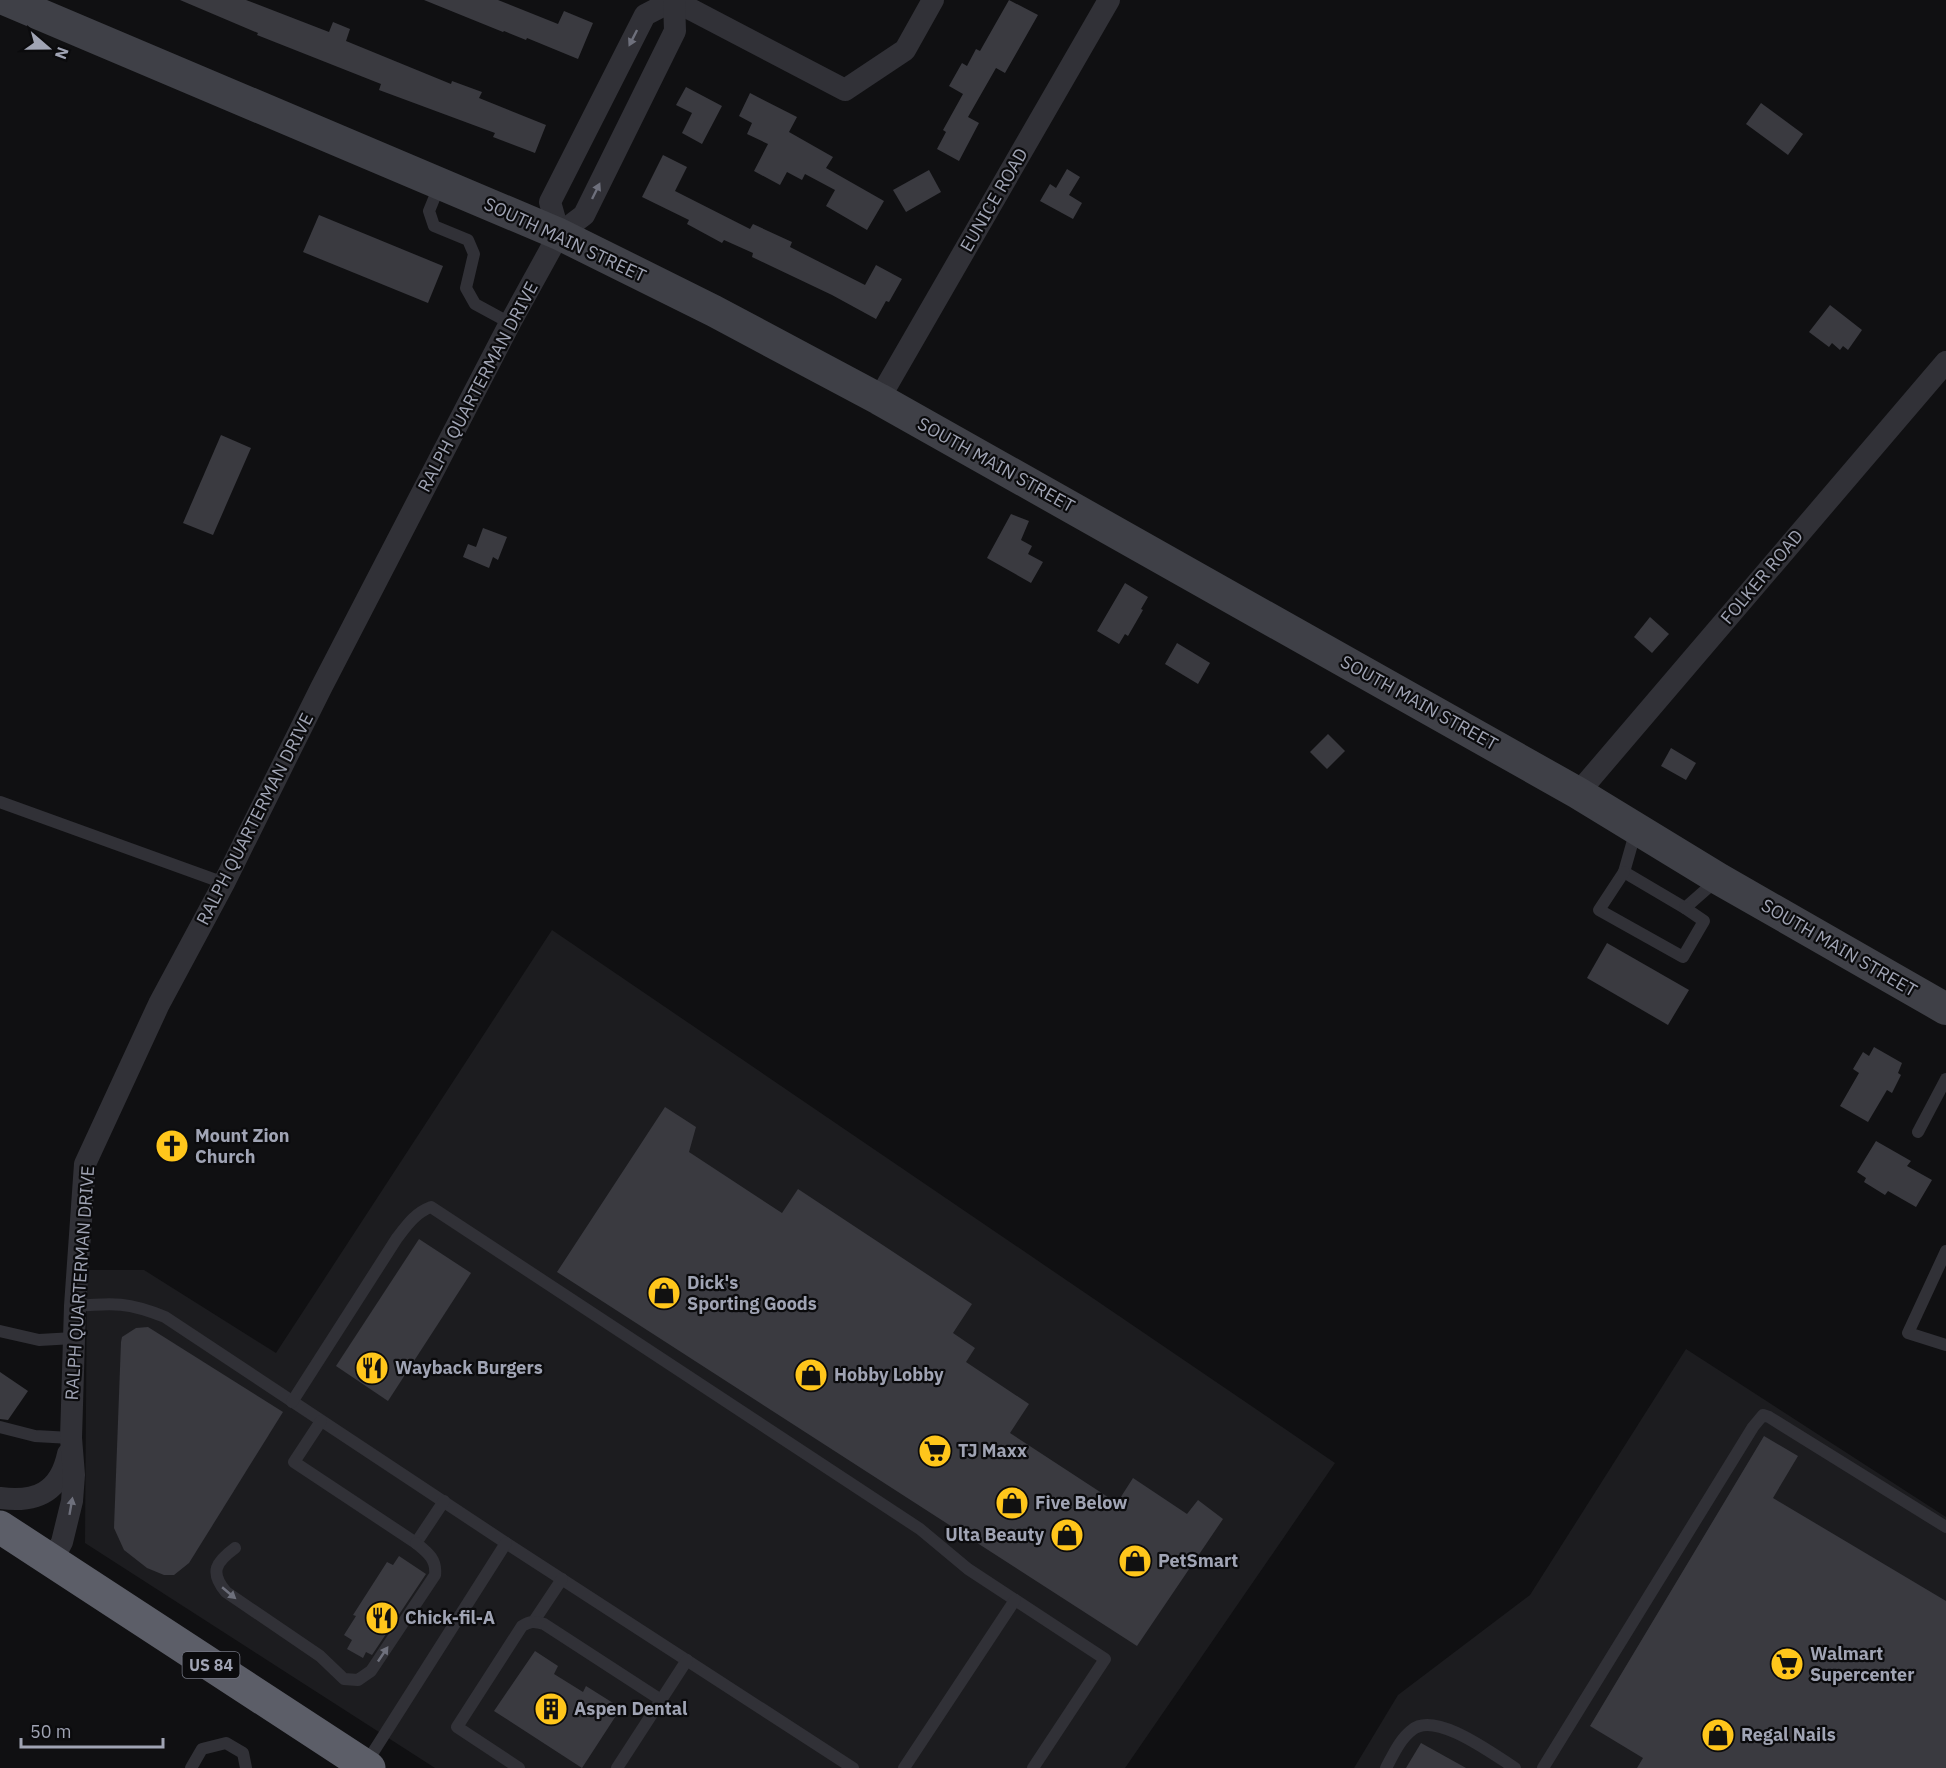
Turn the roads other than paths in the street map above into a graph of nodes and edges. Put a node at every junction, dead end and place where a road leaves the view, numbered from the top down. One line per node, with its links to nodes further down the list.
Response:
1 (6, 0): 5 (street, SOUTH MAIN STREET)
2 (673, 0): 3 (street); 6 (street, RALPH QUARTERMAN DRIVE, one-way to 2); 6 (street, one-way to 6)
3 (933, 0)
4 (1108, 0): 9 (street, EUNICE ROAD)
5 (440, 184): 6 (street, SOUTH MAIN STREET); 7 (lane)
6 (558, 234): 7 (street, RALPH QUARTERMAN DRIVE); 9 (street, SOUTH MAIN STREET)
7 (510, 323): 15 (street, RALPH QUARTERMAN DRIVE)
8 (1946, 362): 10 (street, FOLKER ROAD)
9 (879, 399): 10 (street, SOUTH MAIN STREET)
10 (1578, 793): 12 (street, SOUTH MAIN STREET)
11 (0, 802): 15 (lane)
12 (1637, 828): 13 (lane); 14 (street, SOUTH MAIN STREET)
13 (1624, 872): 16 (lane); 16 (lane)
14 (1719, 879): 16 (lane); 17 (street, SOUTH MAIN STREET)
15 (224, 883): 21 (street, RALPH QUARTERMAN DRIVE)
16 (1685, 908)
17 (1946, 1009)
18 (1946, 1079): 19 (lane)
19 (1918, 1132)
20 (1946, 1251): 24 (lane)
21 (75, 1306): 23 (street, RALPH QUARTERMAN DRIVE); 25 (lane)
22 (0, 1331): 23 (lane)
23 (74, 1338): 28 (street, RALPH QUARTERMAN DRIVE)
24 (1946, 1345)
25 (292, 1402): 26 (lane); 38 (lane)
26 (321, 1421): 30 (lane); 33 (lane)
27 (0, 1427): 28 (lane)
28 (71, 1438): 29 (street, RALPH QUARTERMAN DRIVE); 36 (street, RALPH QUARTERMAN DRIVE, one-way to 28)
29 (0, 1498)
30 (444, 1502): 33 (lane); 34 (lane)
31 (0, 1527): 36 (highway, US 84)
32 (1946, 1527): 52 (lane)
33 (416, 1543): 35 (lane, one-way to 33)
34 (506, 1543): 37 (lane); 42 (lane)
35 (235, 1548)
36 (52, 1561): 42 (highway, US 84)
37 (562, 1579): 39 (lane); 40 (lane)
38 (1015, 1600): 48 (lane); 49 (lane)
39 (534, 1621): 41 (lane); 45 (lane)
40 (687, 1660): 41 (lane); 47 (lane)
41 (661, 1700): 46 (lane)
42 (365, 1767)
43 (191, 1768): 44 (lane)
44 (246, 1768)
45 (519, 1768)
46 (617, 1768)
47 (852, 1768)
48 (904, 1768)
49 (1033, 1768)
50 (1386, 1768): 51 (lane)
51 (1515, 1768)
52 (1543, 1768)

